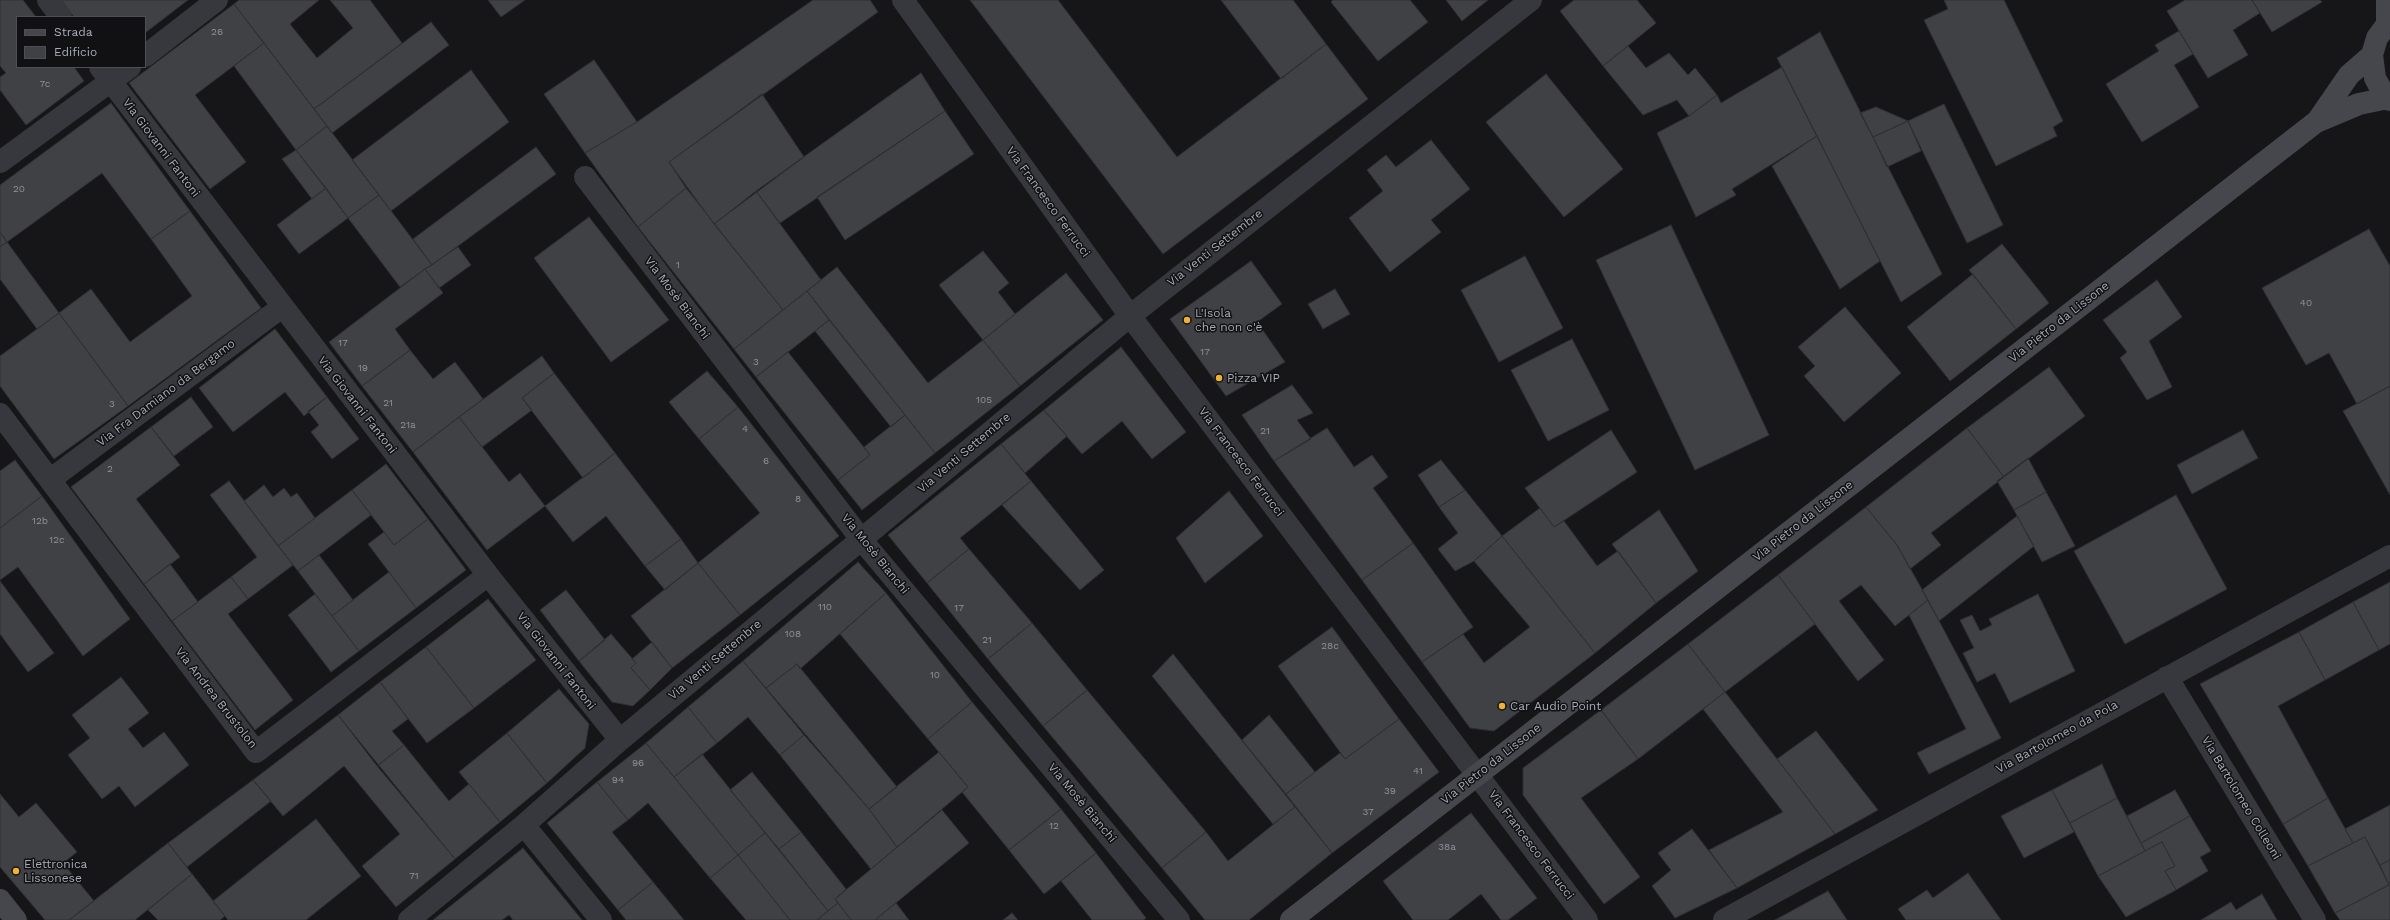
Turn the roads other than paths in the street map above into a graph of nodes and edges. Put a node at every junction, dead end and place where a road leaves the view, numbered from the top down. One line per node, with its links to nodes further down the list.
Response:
1 (48, 0): 6 (street)
2 (217, 0): 8 (street)
3 (902, 0): 17 (street, Via Francesco Ferrucci)
4 (1531, 0): 17 (street, Via Venti Settembre)
5 (2387, 0): 7 (street)
6 (60, 16)
7 (2388, 22): 9 (street)
8 (146, 55)
9 (2372, 55): 12 (street); 13 (street, Via Pietro da Lissone)
10 (127, 68): 11 (street)
11 (106, 74): 14 (street); 16 (street, Via Giovanni Fantoni)
12 (2389, 99): 13 (street, Via Pietro da Lissone)
13 (2316, 122): 25 (street, Via Pietro da Lissone)
14 (0, 162)
15 (585, 177): 20 (street, Via Mosè Bianchi)
16 (282, 307): 19 (street, Via Fra Damiano da Bergamo); 22 (street, Via Giovanni Fantoni)
17 (1130, 316): 20 (street, Via Venti Settembre); 25 (street, Via Francesco Ferrucci)
18 (0, 414): 19 (street, Via Andrea Brustolon)
19 (51, 479): 22 (street, Via Andrea Brustolon)
20 (861, 539): 24 (street, Via Venti Settembre); 31 (street, Via Mosè Bianchi)
21 (2390, 556): 23 (street, Via Bartolomeo da Pola)
22 (488, 575): 24 (street, Via Giovanni Fantoni)
23 (2167, 676): 34 (street, Via Bartolomeo da Pola); 35 (street, Via Bartolomeo Colleoni)
24 (620, 740): 26 (street, Via Venti Settembre)
25 (1478, 774): 32 (street, Via Pietro da Lissone); 33 (street, Via Francesco Ferrucci)
26 (524, 825): 29 (street, Via Venti Settembre); 30 (street)
27 (0, 900): 28 (street)
28 (16, 920)
29 (409, 920)
30 (601, 920)
31 (1179, 920)
32 (1291, 920)
33 (1587, 920)
34 (1724, 920)
35 (2315, 920)

